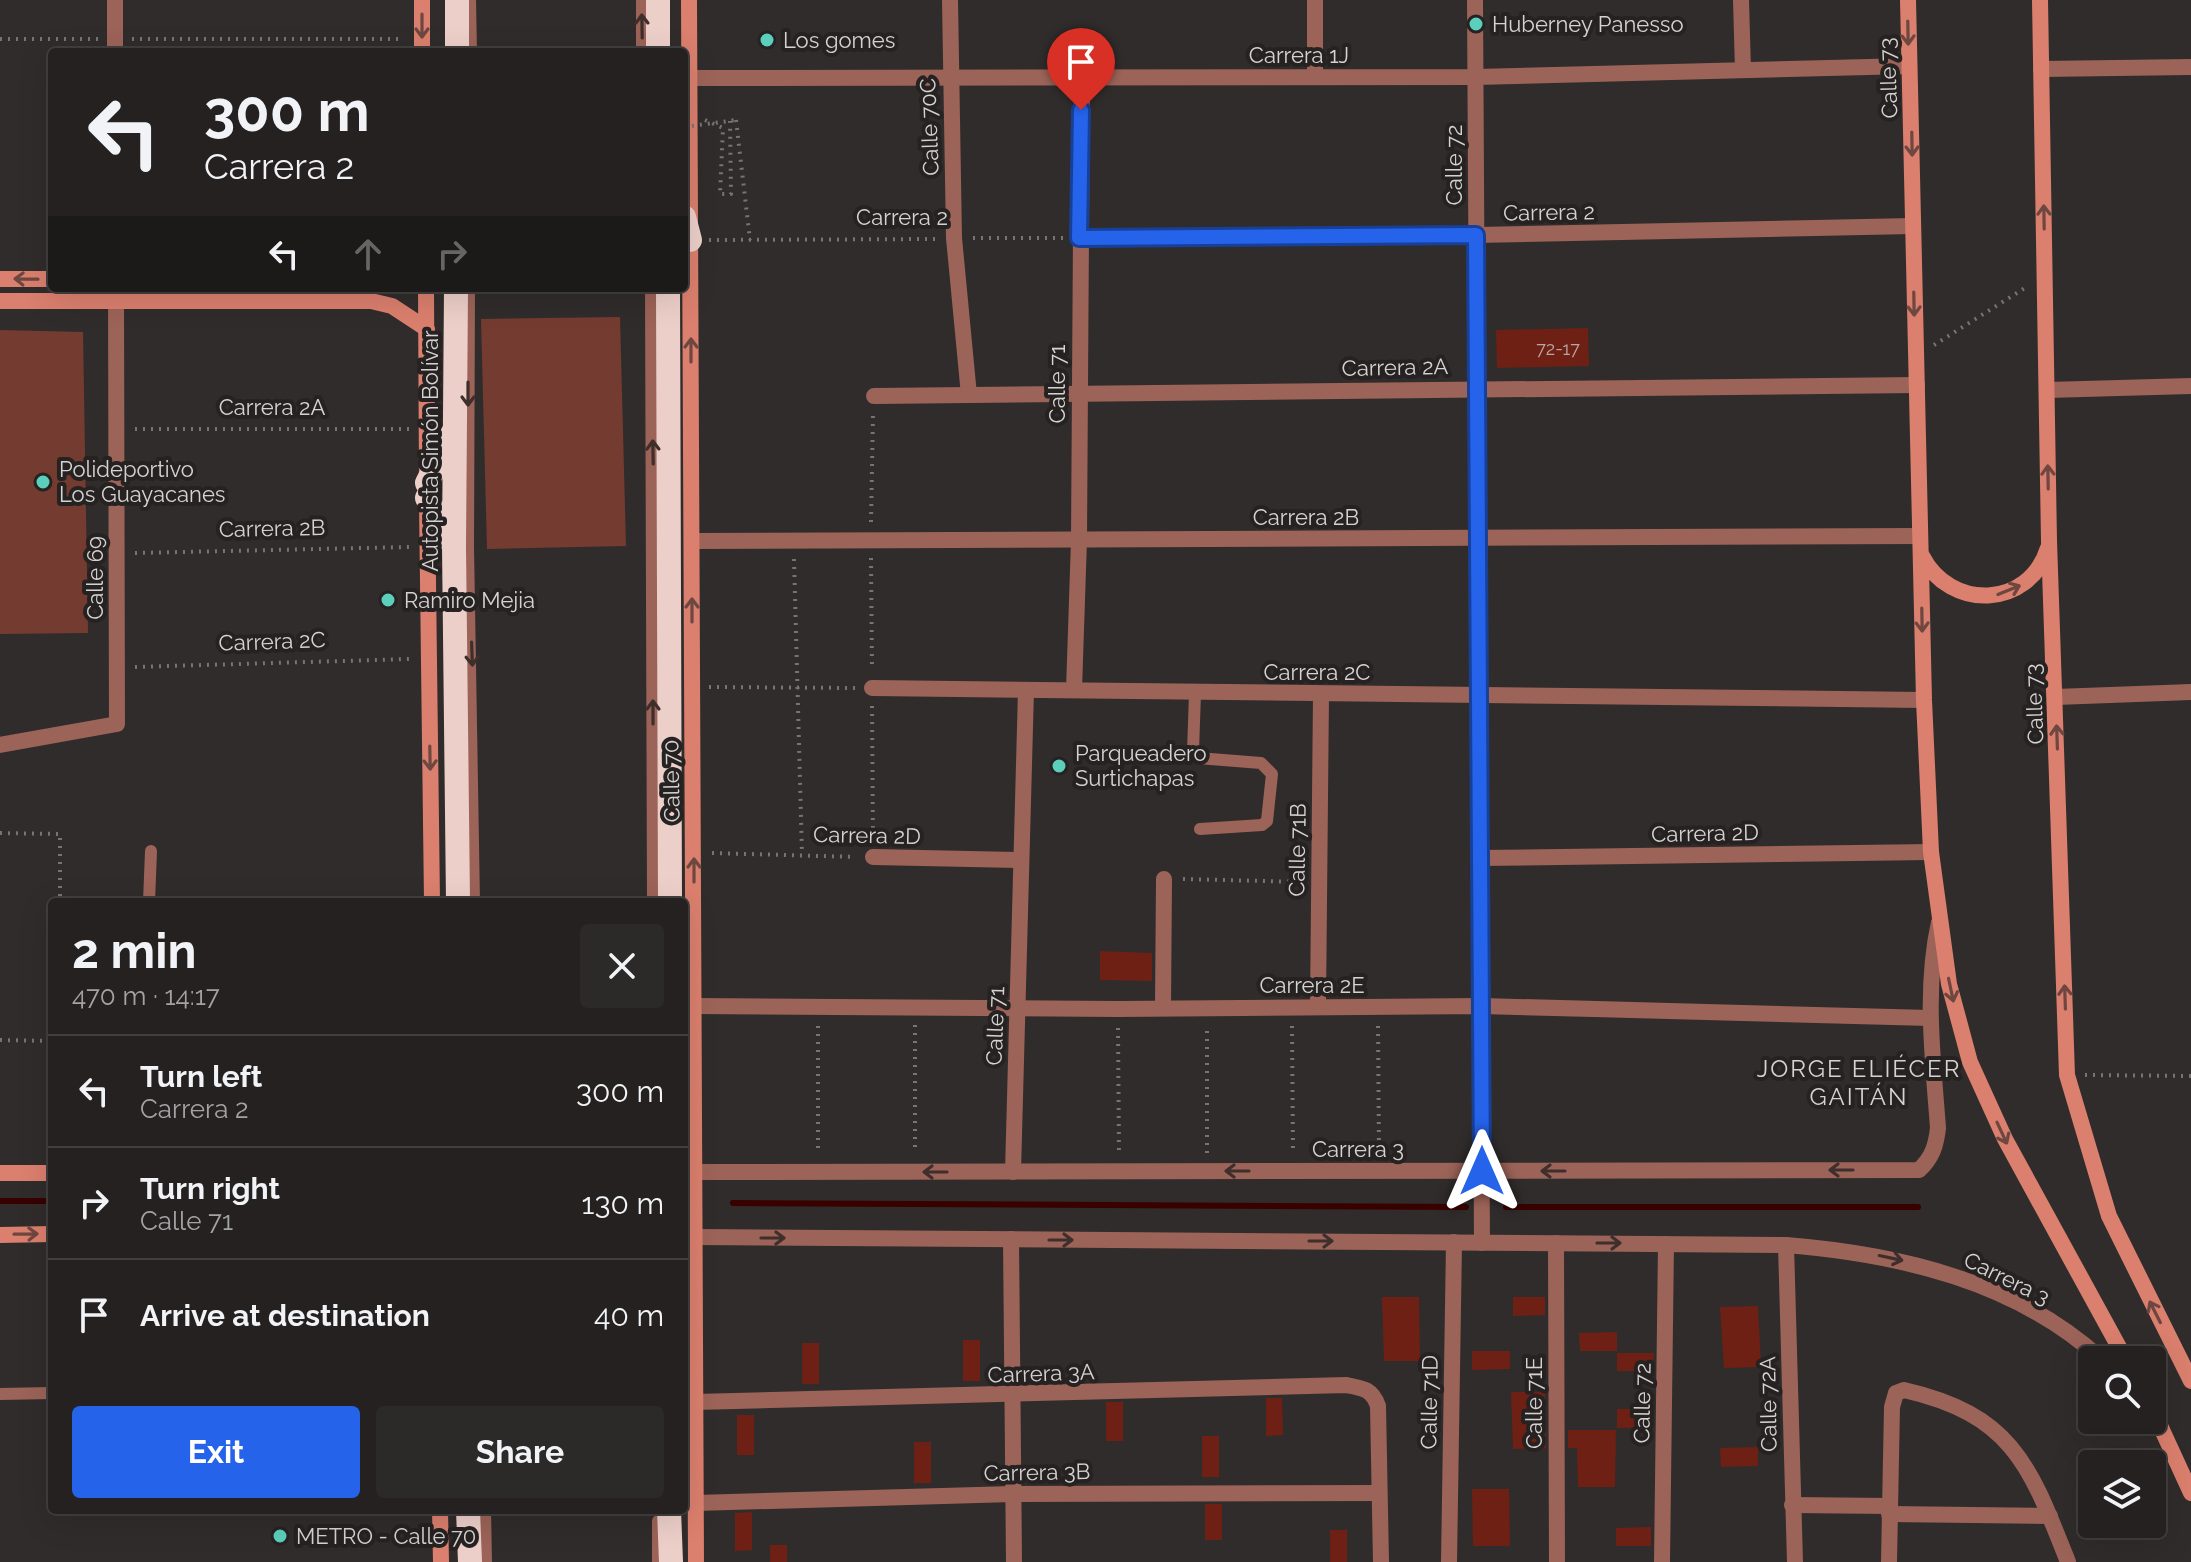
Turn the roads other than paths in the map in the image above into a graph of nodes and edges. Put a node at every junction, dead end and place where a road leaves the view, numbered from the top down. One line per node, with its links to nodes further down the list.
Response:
1 (115, 0): 14 (street)
2 (422, 0): 15 (main road, one-way to 15)
3 (457, 0): 15 (highway)
4 (470, 0): 15 (lane)
5 (642, 0): 16 (lane, one-way to 5)
6 (658, 0): 17 (highway)
7 (689, 0): 24 (main road, Calle 70)
8 (950, 0): 25 (street, Calle 70C)
9 (1315, 0): 22 (street)
10 (1475, 0): 23 (street, Calle 72)
11 (1741, 0): 21 (street)
12 (1908, 0): 18 (main road, Calle 73, one-way to 18)
13 (2040, 0): 20 (main road, Calle 73)
14 (115, 46)
15 (445, 47)
16 (642, 48)
17 (658, 48)
18 (1909, 66): 21 (street, Carrera 1J); 27 (main road, Calle 73, one-way to 27)
19 (2191, 67): 20 (street)
20 (2041, 69): 44 (main road, Calle 73, one-way to 20)
21 (1743, 70): 23 (street, Carrera 1J)
22 (1315, 77): 23 (street, Carrera 1J); 26 (street, Carrera 1J)
23 (1475, 77): 29 (street, Calle 72)
24 (689, 78): 25 (street, Carrera 1J); 28 (main road, Calle 70)
25 (949, 78): 26 (street, Carrera 1J); 46 (street, Calle 70C)
26 (1082, 78): 30 (street, Calle 71)
27 (1913, 226): 29 (street, Carrera 2); 41 (main road, Calle 73, one-way to 41)
28 (694, 232): 53 (main road, Calle 70, one-way to 28)
29 (1476, 235): 30 (street, Carrera 2); 43 (street, Calle 72)
30 (1079, 238): 45 (street, Calle 71)
31 (0, 279): 32 (main road, one-way to 31)
32 (48, 279)
33 (426, 292): 40 (main road)
34 (456, 292): 48 (highway, Autopista Simón Bolívar)
35 (469, 292): 77 (lane, one-way to 77)
36 (651, 292): 78 (lane, one-way to 36)
37 (668, 292): 79 (highway)
38 (116, 294): 39 (main road); 40 (main road); 66 (street, Calle 69)
39 (0, 301)
40 (427, 329): 49 (main road)
41 (1917, 385): 43 (street, Carrera 2A); 50 (main road, Calle 73)
42 (2191, 386): 44 (street)
43 (1477, 388): 45 (street, Carrera 2A); 51 (street, Calle 72)
44 (2047, 390): 54 (main road, Calle 73, one-way to 44)
45 (1079, 393): 46 (street, Carrera 2A); 52 (street, Calle 71)
46 (969, 395): 47 (street, Carrera 2A)
47 (874, 396)
48 (455, 428): 49 (highway); 55 (highway, Autopista Simón Bolívar)
49 (427, 491): 55 (highway); 75 (main road, one-way to 75)
50 (1920, 536): 51 (street, Carrera 2B); 56 (main road, Calle 73)
51 (1478, 538): 52 (street, Carrera 2B); 62 (street, Calle 72)
52 (1079, 540): 53 (street, Carrera 2B); 59 (street, Calle 71)
53 (692, 541): 81 (main road, Calle 70, one-way to 53)
54 (2049, 541): 56 (main road, one-way to 54); 64 (main road, Calle 73)
55 (454, 546): 76 (highway, Autopista Simón Bolívar)
56 (1921, 555): 65 (main road, Calle 73, one-way to 65)
57 (872, 688): 58 (street, Carrera 2C)
58 (1026, 690): 59 (street, Carrera 2C); 72 (street, Calle 71)
59 (1074, 690): 61 (street, Carrera 2C)
60 (2191, 692): 64 (street)
61 (1195, 693): 63 (street, Carrera 2C); 67 (lane)
62 (1479, 693): 63 (street, Carrera 2C); 65 (street, Carrera 2C); 71 (street, Calle 72)
63 (1321, 694): 84 (street, Calle 71B)
64 (2056, 697): 103 (main road, Calle 73, one-way to 64)
65 (1924, 700): 69 (main road, Calle 73)
66 (0, 745)
67 (1200, 829)
68 (151, 851): 74 (lane)
69 (1931, 852): 71 (street, Carrera 2D); 80 (main road, Calle 73)
70 (873, 857): 72 (street, Carrera 2D)
71 (1480, 858): 85 (street, Calle 72)
72 (1021, 860): 82 (street, Calle 71)
73 (1164, 879): 83 (street)
74 (149, 898)
75 (432, 898)
76 (458, 898)
77 (474, 898)
78 (653, 898)
79 (670, 898)
80 (1940, 920): 86 (street, Carrera 3); 102 (main road, Calle 73, one-way to 102)
81 (694, 1006): 82 (street, Carrera 2E); 88 (main road, Calle 70)
82 (1018, 1006): 83 (street, Carrera 2E); 89 (street, Calle 71)
83 (1163, 1006): 84 (street, Carrera 2E)
84 (1318, 1006): 85 (street, Carrera 2E)
85 (1482, 1006): 86 (street, Carrera 2E); 87 (street, Calle 72)
86 (1930, 1018): 87 (street, Carrera 3, one-way to 87)
87 (1482, 1171): 89 (street, Carrera 3, one-way to 89); 97 (street, Calle 72)
88 (689, 1172): 89 (street, Carrera 3, one-way to 88); 94 (main road, Calle 70)
89 (1013, 1172)
90 (0, 1173): 91 (main road)
91 (48, 1173)
92 (48, 1234): 93 (main road, one-way to 92)
93 (0, 1235)
94 (689, 1237): 95 (street, Carrera 3, one-way to 95); 107 (main road, Calle 70)
95 (1011, 1239): 96 (street, Carrera 3, one-way to 96); 106 (street)
96 (1454, 1242): 97 (street, Carrera 3); 129 (street, Calle 71D)
97 (1482, 1243): 98 (street, Carrera 3)
98 (1556, 1243): 99 (street, Carrera 3, one-way to 99); 130 (street, Calle 71E)
99 (1666, 1244): 100 (street, Carrera 3); 131 (street, Calle 72)
100 (1786, 1245): 101 (street, Carrera 3, one-way to 101); 113 (street, Calle 72A)
101 (2082, 1346)
102 (2118, 1346)
103 (2191, 1381)
104 (48, 1393): 105 (lane)
105 (0, 1394)
106 (1011, 1396): 107 (street, Carrera 3A); 109 (street, Carrera 3A); 111 (street)
107 (695, 1402): 112 (main road, Calle 70)
108 (2164, 1434): 110 (main road)
109 (1379, 1493): 111 (street, Carrera 3B); 128 (street)
110 (2191, 1493)
111 (1013, 1494): 112 (street, Carrera 3B); 127 (street)
112 (696, 1503): 126 (main road, Calle 70)
113 (1792, 1505): 114 (street); 132 (street, Calle 72A)
114 (1889, 1510): 120 (street); 120 (street); 133 (street)
115 (440, 1514): 121 (main road)
116 (468, 1514): 122 (highway)
117 (485, 1514): 123 (lane)
118 (658, 1514): 124 (lane)
119 (669, 1514): 125 (highway)
120 (2050, 1516): 134 (street)
121 (441, 1562)
122 (470, 1562)
123 (486, 1562)
124 (658, 1562)
125 (671, 1562)
126 (696, 1562)
127 (1014, 1562)
128 (1381, 1562)
129 (1449, 1562)
130 (1557, 1562)
131 (1662, 1562)
132 (1795, 1562)
133 (1889, 1562)
134 (2068, 1562)

